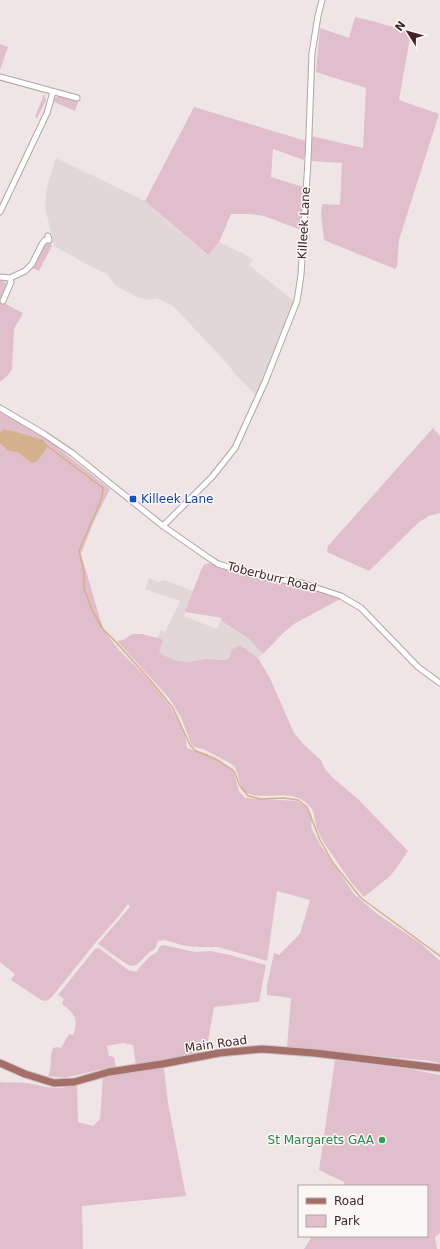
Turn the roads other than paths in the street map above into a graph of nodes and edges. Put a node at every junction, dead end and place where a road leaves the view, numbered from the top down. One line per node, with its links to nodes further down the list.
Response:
1 (322, 0): 11 (street, Killeek Lane)
2 (0, 77): 3 (street)
3 (53, 92): 4 (street); 5 (street)
4 (77, 98)
5 (0, 212)
6 (48, 236): 8 (street)
7 (0, 276): 8 (street)
8 (10, 278): 9 (street)
9 (3, 297)
10 (0, 408): 11 (street, Toberburr Road)
11 (163, 526): 12 (street, Toberburr Road)
12 (440, 683)
13 (0, 1063): 14 (main road, Main Road)
14 (440, 1068)

